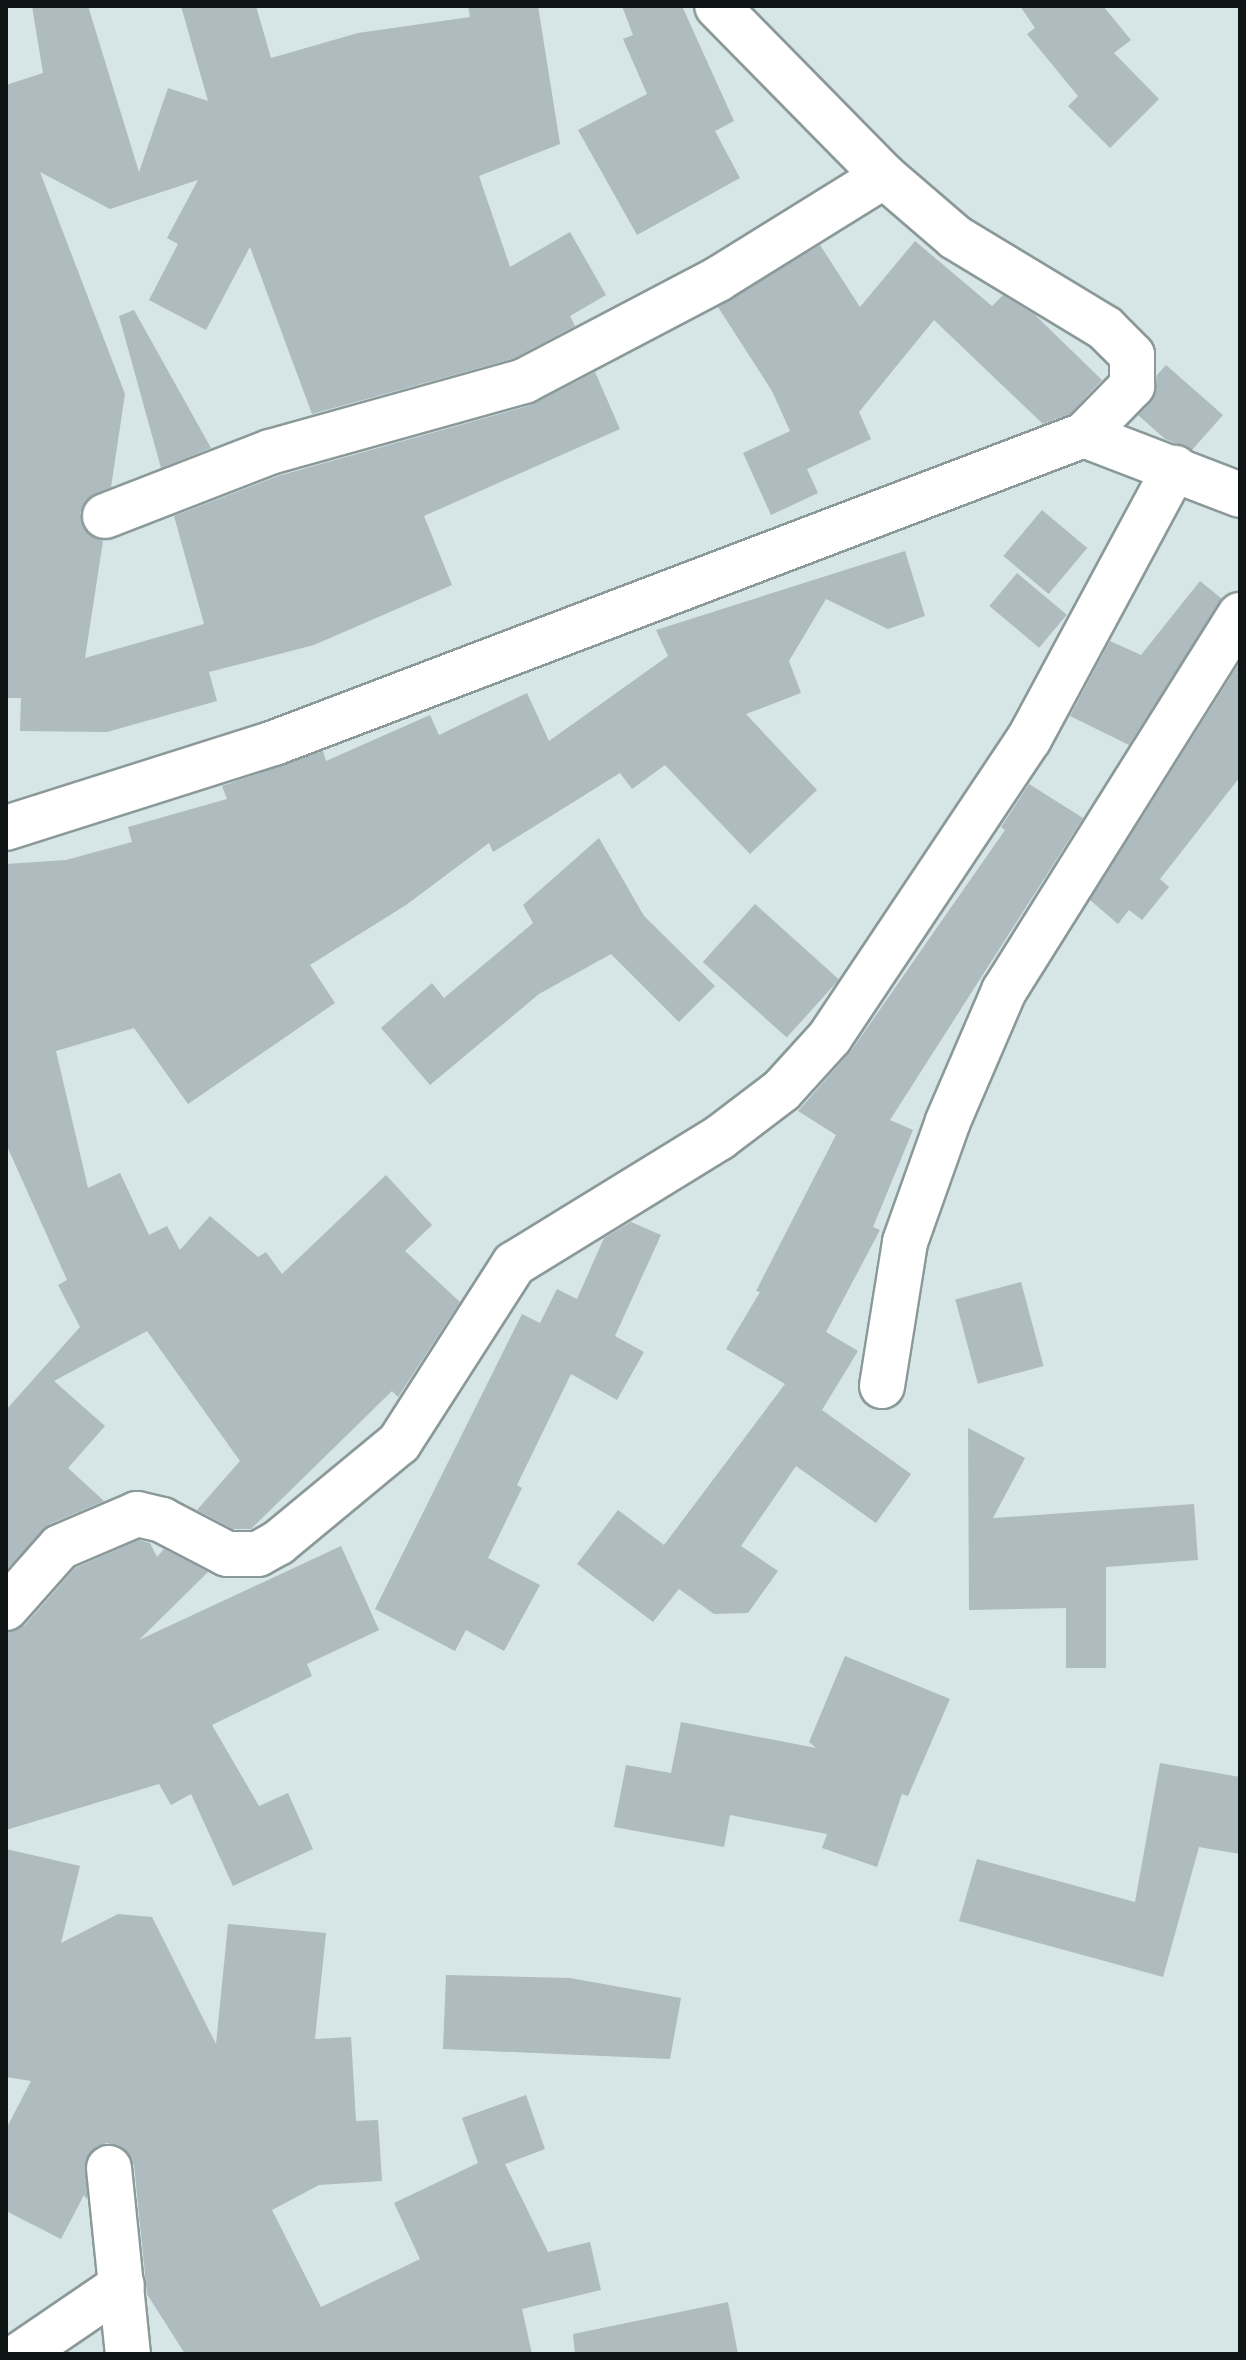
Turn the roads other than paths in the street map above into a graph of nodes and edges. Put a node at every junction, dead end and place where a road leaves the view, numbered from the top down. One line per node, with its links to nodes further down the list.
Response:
1 (717, 6): 2 (street)
2 (884, 176): 3 (street); 6 (street)
3 (1084, 435): 4 (street); 8 (street)
4 (1175, 468): 5 (street); 10 (street)
5 (1240, 495)
6 (105, 516)
7 (1240, 615): 9 (street)
8 (6, 828)
9 (882, 1386)
10 (6, 1608)
11 (109, 2168): 12 (street)
12 (122, 2285): 13 (street); 14 (street)
13 (21, 2354)
14 (128, 2354)

